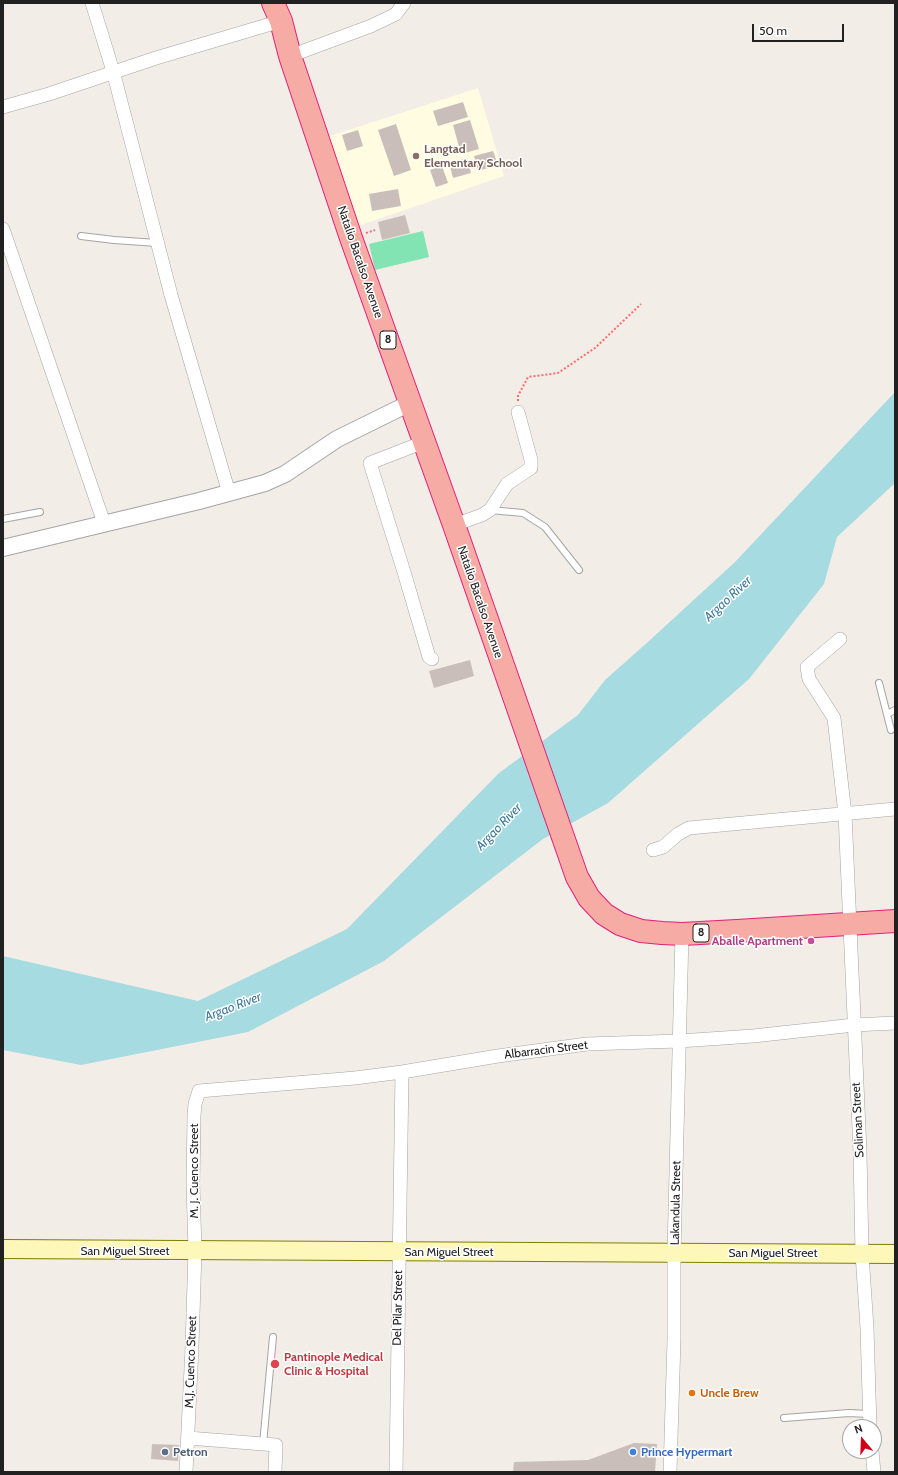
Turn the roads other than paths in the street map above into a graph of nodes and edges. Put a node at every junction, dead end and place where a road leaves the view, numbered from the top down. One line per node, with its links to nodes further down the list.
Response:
1 (92, 3): 5 (street)
2 (404, 3): 4 (street)
3 (277, 12): 4 (highway, Natalio Bacalso Avenue / 8); 5 (street)
4 (290, 56): 10 (highway, Natalio Bacalso Avenue / 8)
5 (113, 71): 6 (street); 9 (street)
6 (3, 107)
7 (3, 229): 17 (street)
8 (81, 236): 9 (lane)
9 (157, 243): 13 (street)
10 (410, 403): 12 (highway, Natalio Bacalso Avenue / 8); 13 (street)
11 (518, 412): 14 (street)
12 (424, 442): 18 (highway, Natalio Bacalso Avenue / 8); 22 (street)
13 (229, 493): 17 (street)
14 (490, 510): 18 (street); 20 (lane)
15 (40, 512): 16 (lane)
16 (3, 519)
17 (104, 523): 19 (street)
18 (454, 526): 32 (highway, Natalio Bacalso Avenue / 8)
19 (3, 548)
20 (579, 570)
21 (840, 639): 28 (street, Soliman Street)
22 (432, 659)
23 (879, 683): 25 (lane)
24 (895, 710): 25 (lane)
25 (887, 714): 26 (lane)
26 (891, 730)
27 (895, 809): 28 (street)
28 (845, 814): 29 (street); 31 (street, Soliman Street)
29 (653, 850)
30 (895, 921): 31 (highway, Natalio Bacalso Avenue / 8)
31 (849, 924): 32 (highway, Natalio Bacalso Avenue / 8); 34 (street, Soliman Street)
32 (682, 934): 35 (street, Lakandula Street)
33 (895, 1023): 34 (street, Albarracin Street)
34 (854, 1025): 35 (street, Albarracin Street); 42 (street, Soliman Street)
35 (679, 1041): 36 (street, Albarracin Street); 41 (street, Lakandula Street)
36 (402, 1072): 37 (street, Albarracin Street); 40 (street, Del Pilar Street)
37 (199, 1091): 39 (street, M. J. Cuenco Street)
38 (3, 1250): 39 (main road, San Miguel Street)
39 (195, 1251): 40 (main road, San Miguel Street); 48 (street, M.J. Cuenco Street)
40 (398, 1252): 41 (main road, San Miguel Street); 53 (street, Del Pilar Street)
41 (674, 1252): 42 (main road, San Miguel Street); 54 (street, Lakandula Street)
42 (862, 1254): 43 (main road, San Miguel Street); 45 (street, Soliman Street)
43 (895, 1254)
44 (273, 1337): 49 (lane)
45 (869, 1414): 46 (lane); 47 (street, Soliman Street)
46 (784, 1418)
47 (869, 1419)
48 (188, 1438): 49 (street); 51 (street, M.J. Cuenco Street)
49 (263, 1444): 52 (street)
50 (873, 1459): 55 (street)
51 (186, 1472)
52 (275, 1472)
53 (396, 1472)
54 (670, 1472)
55 (874, 1472)

